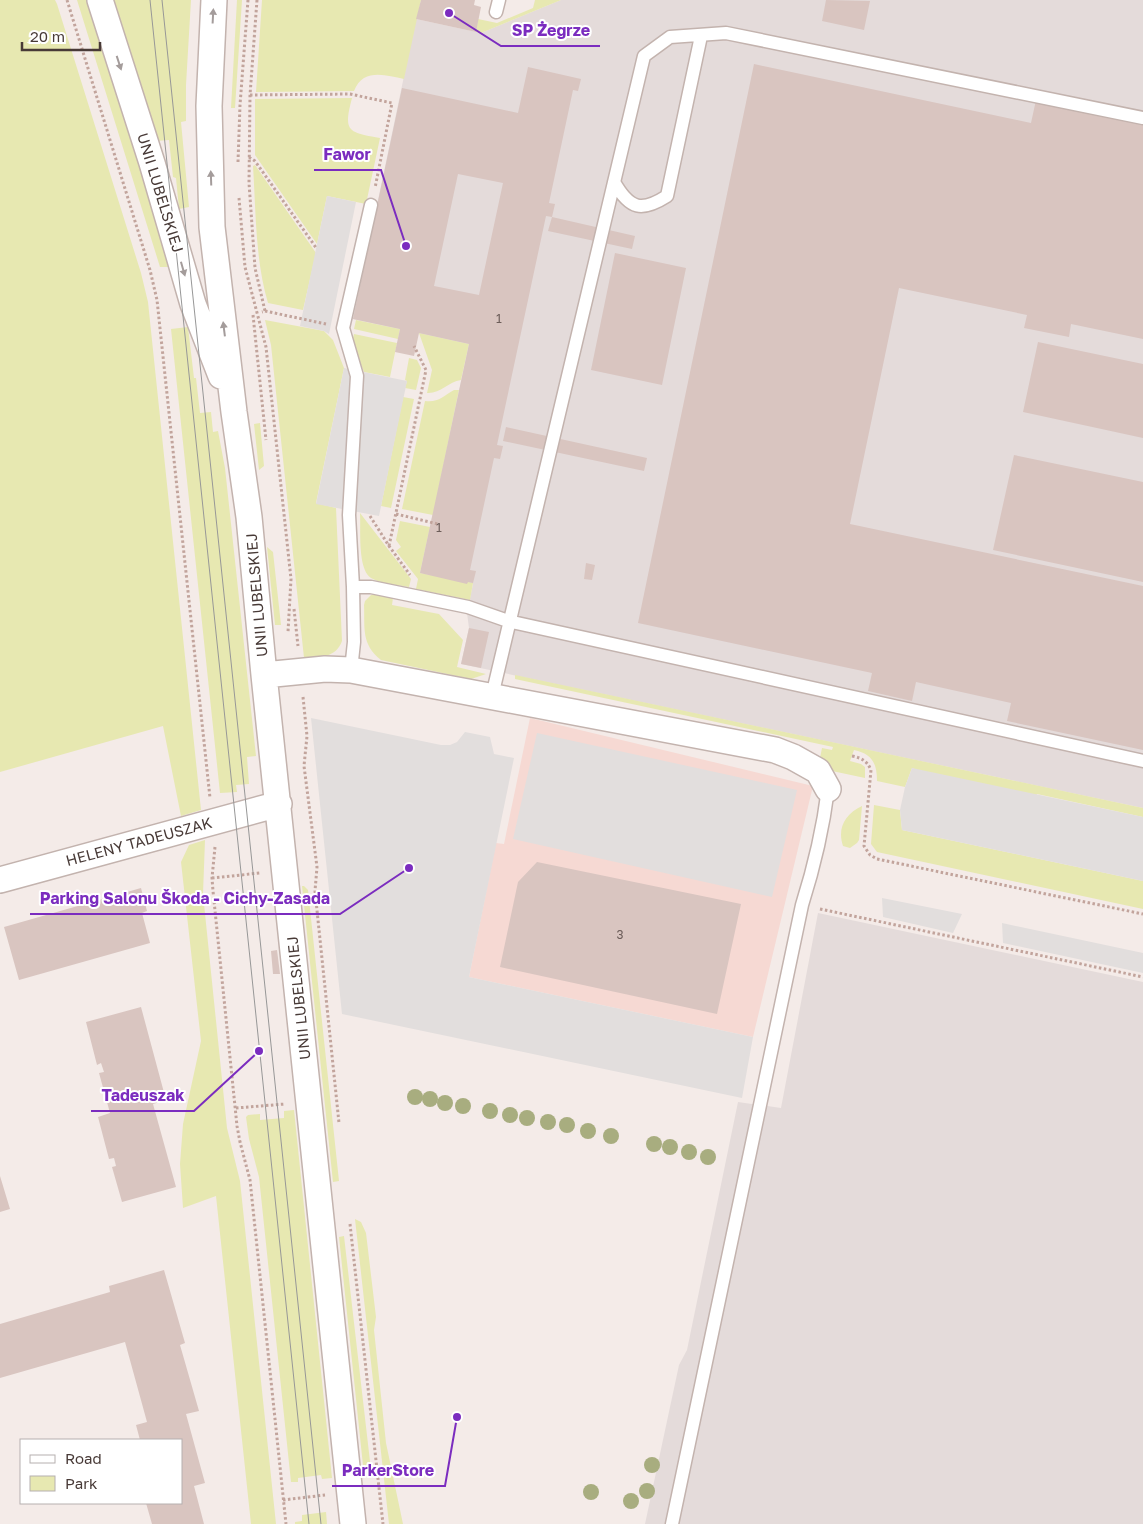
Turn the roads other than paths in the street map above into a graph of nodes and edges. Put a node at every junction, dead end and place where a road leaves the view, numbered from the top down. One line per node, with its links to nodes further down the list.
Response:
1 (100, 0): 7 (street, UNII LUBELSKIEJ, one-way to 7)
2 (214, 0): 7 (street, UNII LUBELSKIEJ, one-way to 2)
3 (702, 36): 4 (lane); 5 (lane); 5 (lane)
4 (1143, 118)
5 (614, 182): 9 (lane)
6 (371, 205): 8 (lane)
7 (234, 412): 11 (street, UNII LUBELSKIEJ)
8 (353, 587): 9 (lane); 10 (lane)
9 (508, 621): 12 (lane); 13 (lane)
10 (351, 670): 11 (street); 12 (street)
11 (264, 675): 15 (street, UNII LUBELSKIEJ)
12 (492, 696): 14 (street)
13 (1143, 761)
14 (828, 790): 18 (lane)
15 (279, 804): 16 (street, HELENY TADEUSZAK); 17 (street, UNII LUBELSKIEJ)
16 (0, 880)
17 (354, 1524)
18 (672, 1524)

